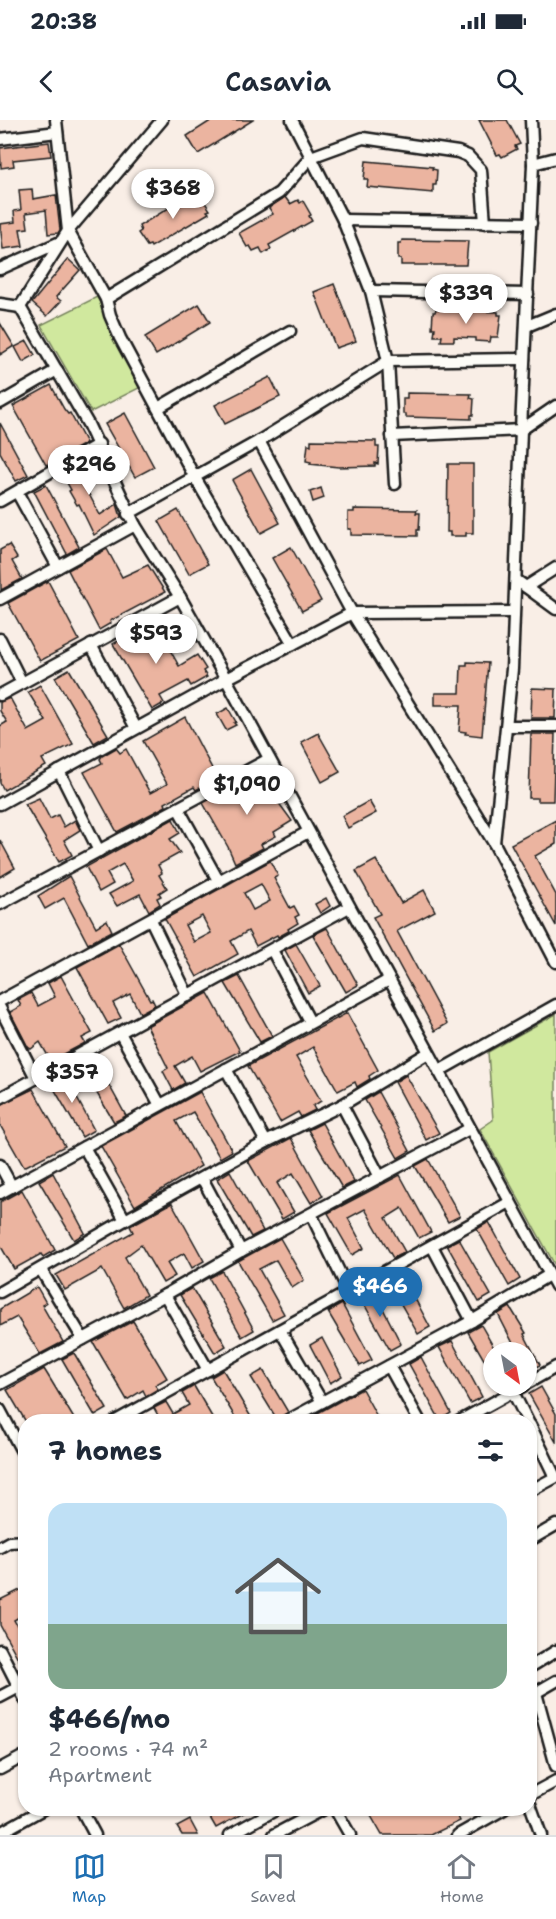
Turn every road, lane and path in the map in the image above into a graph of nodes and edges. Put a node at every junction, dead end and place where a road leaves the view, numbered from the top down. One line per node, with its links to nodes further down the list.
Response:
1 (56, 120): 5 (street)
2 (162, 120): 13 (street)
3 (292, 120): 7 (street)
4 (531, 120): 9 (street)
5 (57, 132): 6 (street); 13 (street)
6 (0, 139)
7 (311, 157): 10 (street); 11 (street); 18 (street)
8 (556, 158): 9 (street)
9 (533, 164): 12 (street)
10 (343, 220): 11 (street); 16 (street)
11 (485, 223): 12 (street)
12 (531, 223): 17 (street)
13 (68, 231): 14 (street); 18 (street)
14 (61, 242): 15 (street); 20 (street)
15 (0, 269)
16 (371, 291): 17 (street); 25 (street)
17 (528, 294): 22 (street)
18 (106, 299): 29 (street)
19 (0, 304): 20 (street)
20 (20, 307): 26 (street)
21 (556, 314): 22 (street)
22 (527, 326): 24 (street)
23 (290, 331): 29 (street)
24 (524, 359): 25 (street); 30 (street)
25 (388, 362): 31 (street); 32 (street)
26 (57, 370): 27 (street); 33 (street)
27 (0, 403)
28 (556, 406): 30 (street)
29 (158, 408): 34 (street)
30 (520, 430): 31 (street); 42 (street)
31 (392, 436): 35 (street)
32 (259, 441): 34 (street); 48 (street)
33 (99, 444): 36 (street); 38 (street)
34 (194, 476): 38 (street); 50 (street)
35 (395, 484)
36 (17, 492): 37 (street); 40 (street)
37 (0, 501)
38 (128, 514): 39 (street)
39 (135, 525): 40 (street); 44 (street)
40 (57, 567): 45 (street)
41 (556, 568): 43 (street)
42 (516, 580): 43 (street); 47 (street)
43 (526, 587): 46 (street)
44 (180, 597): 51 (street); 52 (street)
45 (0, 598)
46 (556, 609)
47 (513, 612): 48 (street); 55 (street)
48 (352, 613): 50 (street); 63 (street)
49 (0, 639): 53 (street)
50 (293, 644): 52 (street)
51 (91, 645): 53 (street); 57 (street)
52 (226, 679): 57 (street); 58 (street)
53 (22, 683): 54 (street)
54 (0, 695)
55 (507, 726): 56 (street); 63 (street)
56 (556, 726)
57 (136, 729): 59 (street)
58 (269, 759): 61 (street); 62 (street)
59 (59, 771): 60 (street); 64 (street)
60 (0, 804)
61 (178, 808): 64 (street); 65 (street)
62 (308, 832): 65 (street); 67 (street)
63 (495, 843): 70 (street)
64 (99, 850): 66 (street)
65 (219, 882): 68 (street)
66 (0, 904)
67 (349, 906): 69 (street); 71 (street)
68 (151, 920): 72 (street); 73 (street)
69 (272, 950): 72 (street); 76 (street)
70 (556, 962)
71 (389, 980): 76 (street); 78 (street)
72 (188, 996): 77 (street)
73 (0, 1001)
74 (556, 1005): 80 (street)
75 (0, 1008): 81 (street)
76 (310, 1022): 79 (street)
77 (120, 1033): 81 (street); 83 (street)
78 (429, 1053): 80 (street); 84 (street)
79 (226, 1069): 83 (street); 86 (street)
80 (439, 1071): 85 (street)
81 (36, 1078): 82 (street)
82 (0, 1098)
83 (160, 1105): 87 (street)
84 (342, 1105): 86 (street); 89 (street)
85 (469, 1129): 89 (street); 93 (street)
86 (266, 1142): 90 (street)
87 (84, 1147): 91 (street); 95 (street)
88 (0, 1165): 91 (street)
89 (380, 1177): 94 (street)
90 (202, 1178): 95 (street); 97 (street)
91 (12, 1187): 92 (street)
92 (0, 1193)
93 (510, 1203): 96 (street); 99 (street)
94 (310, 1214): 97 (street); 102 (street)
95 (125, 1220): 98 (street)
96 (432, 1246): 102 (street); 104 (street)
97 (241, 1251): 103 (street)
98 (41, 1270): 101 (street); 106 (street)
99 (549, 1275): 100 (street); 104 (street)
100 (556, 1286)
101 (0, 1292)
102 (349, 1292): 105 (street)
103 (165, 1295): 106 (street); 109 (street)
104 (472, 1321): 107 (street)
105 (280, 1330): 109 (street); 114 (street)
106 (83, 1339): 111 (street)
107 (389, 1366): 114 (street); 117 (street)
108 (556, 1367): 110 (street)
109 (208, 1370): 115 (street)
110 (537, 1378)
111 (0, 1384)
112 (506, 1396): 118 (street)
113 (515, 1396): 119 (street)
114 (322, 1402): 116 (street)
115 (128, 1414)
116 (300, 1414)
117 (416, 1414)
118 (473, 1414)
119 (524, 1414)
120 (2, 1417): 122 (street)
121 (537, 1440): 123 (street)
122 (18, 1445)
123 (556, 1477): 124 (street)
124 (537, 1487)
125 (556, 1525): 126 (street)
126 (537, 1536)
127 (18, 1541): 128 (street)
128 (0, 1547)
129 (0, 1650): 133 (street)
130 (556, 1651): 131 (street)
131 (537, 1662)
132 (556, 1681): 135 (street)
133 (18, 1685)
134 (18, 1688): 136 (street)
135 (537, 1693)
136 (0, 1697)
137 (537, 1707): 139 (street)
138 (18, 1759): 140 (street)
139 (556, 1766)
140 (0, 1769)
141 (556, 1781): 142 (street)
142 (537, 1791)
143 (30, 1816): 150 (street)
144 (85, 1816): 151 (street)
145 (264, 1816): 152 (street)
146 (310, 1816): 153 (street)
147 (339, 1816): 154 (street)
148 (492, 1816): 155 (street)
149 (534, 1816): 156 (street)
150 (0, 1833)
151 (95, 1835)
152 (230, 1835)
153 (274, 1835)
154 (350, 1835)
155 (458, 1835)
156 (541, 1835)

